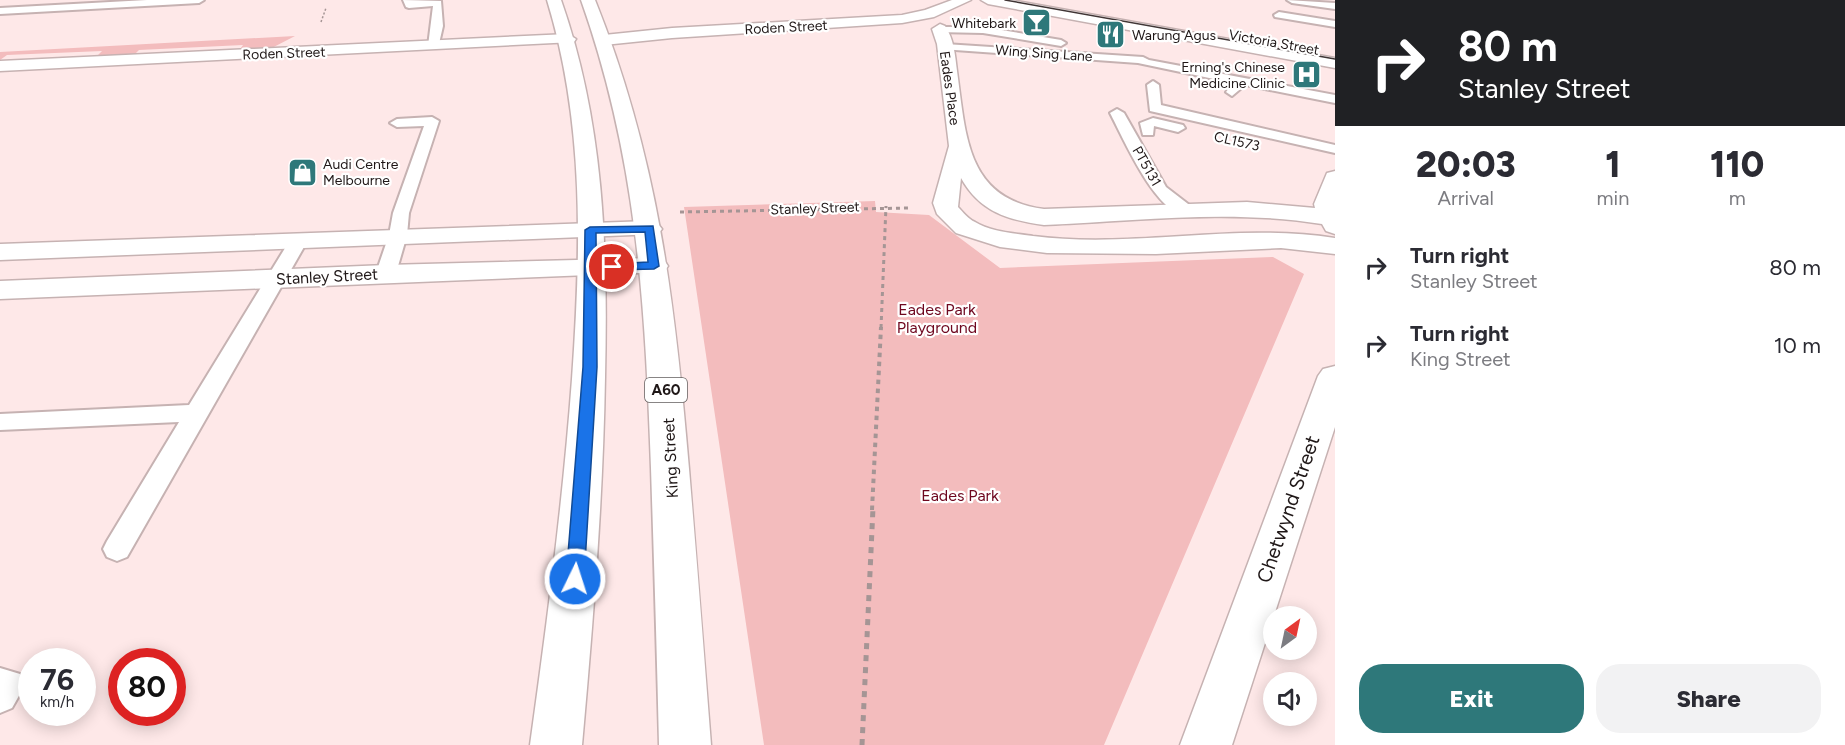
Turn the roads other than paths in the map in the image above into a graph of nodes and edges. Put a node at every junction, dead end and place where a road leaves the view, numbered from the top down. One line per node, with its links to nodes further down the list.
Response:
1 (39, 0): 12 (lane)
2 (199, 0): 12 (lane)
3 (408, 0): 22 (lane)
4 (554, 0): 20 (main road)
5 (588, 0): 17 (main road, King Street / A60)
6 (964, 0): 15 (main road)
7 (988, 0): 24 (main road, Victoria Street)
8 (1036, 0): 23 (main road, Victoria Street)
9 (1292, 0): 10 (lane)
10 (1335, 6)
11 (896, 9): 15 (main road, Eades Place); 18 (main road, Roden Street); 18 (main road, Roden Street); 19 (main road, Eades Place)
12 (26, 10): 13 (lane)
13 (0, 11)
14 (1279, 15): 16 (lane)
15 (923, 16): 19 (main road, Eades Place)
16 (1335, 24)
17 (611, 27): 18 (main road, Roden Street); 18 (main road, Roden Street); 20 (main road); 40 (main road, King Street / A60)
18 (668, 27)
19 (942, 35): 21 (lane); 26 (lane, Wing Sing Lane); 33 (main road, Eades Place)
20 (568, 39): 22 (main road, Roden Street); 47 (main road)
21 (1062, 43)
22 (434, 46): 25 (main road, Roden Street)
23 (1335, 53)
24 (1335, 63)
25 (0, 66)
26 (1242, 81): 28 (lane); 29 (lane, Wing Sing Lane)
27 (1153, 85): 34 (lane)
28 (1232, 93)
29 (1335, 99)
30 (1117, 113): 38 (lane, PT5131)
31 (397, 123): 42 (lane)
32 (1148, 132): 35 (lane, CL1573)
33 (958, 148): 39 (main road, Eades Place); 45 (main road, Eades Place)
34 (1335, 148)
35 (1335, 164)
36 (1335, 178): 41 (main road)
37 (1231, 209): 38 (main road); 41 (main road); 44 (main road)
38 (1186, 211): 39 (main road)
39 (1025, 216): 45 (main road)
40 (648, 221): 47 (main road, Stanley Street); 49 (main road, King Street / A60)
41 (1334, 221)
42 (398, 236): 43 (main road, Stanley Street); 47 (main road, Stanley Street); 50 (lane)
43 (298, 240): 48 (main road, Stanley Street); 51 (lane)
44 (1270, 241): 45 (main road); 46 (main road)
45 (1011, 242)
46 (1335, 246)
47 (591, 249): 49 (main road, Stanley Street); 50 (main road, Stanley Street); 59 (main road)
48 (0, 252)
49 (654, 266): 60 (main road, King Street / A60)
50 (386, 273): 51 (main road, Stanley Street)
51 (278, 278): 52 (main road, Stanley Street); 54 (lane)
52 (0, 290)
53 (1335, 376): 61 (main road, Chetwynd Street)
54 (196, 413): 55 (lane); 56 (lane)
55 (0, 422)
56 (117, 549)
57 (0, 684): 58 (lane)
58 (0, 697)
59 (556, 745)
60 (685, 745)
61 (1206, 745)

